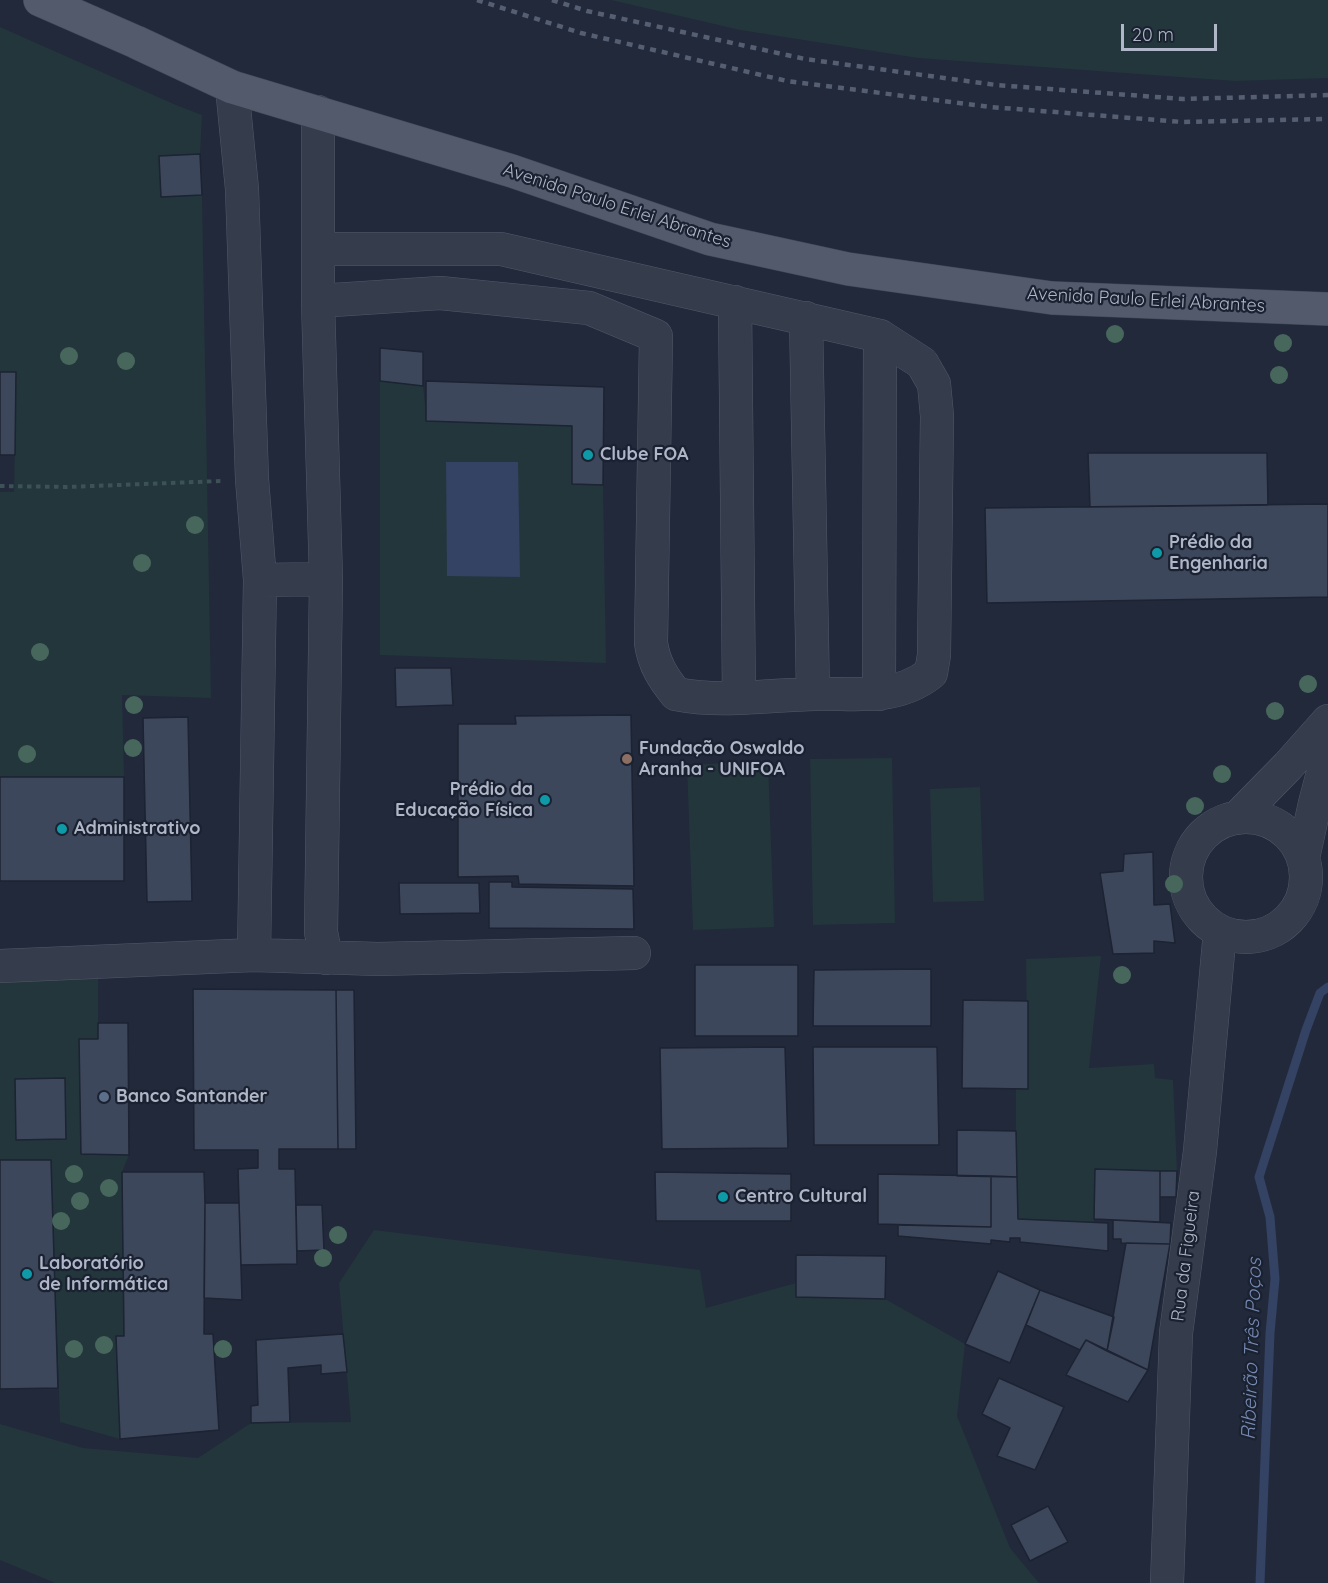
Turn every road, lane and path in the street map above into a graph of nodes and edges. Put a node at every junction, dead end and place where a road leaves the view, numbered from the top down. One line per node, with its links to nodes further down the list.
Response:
1 (40, 0): 2 (main road, Avenida Paulo Erlei Abrantes)
2 (232, 87): 3 (main road, Avenida Paulo Erlei Abrantes); 12 (street)
3 (318, 112): 4 (street); 8 (main road, Avenida Paulo Erlei Abrantes)
4 (318, 249): 5 (street); 6 (street)
5 (654, 284): 7 (street); 10 (street)
6 (318, 301): 10 (street); 14 (street)
7 (735, 302): 9 (street); 18 (street)
8 (1328, 309)
9 (806, 318): 11 (street); 16 (street)
10 (656, 336): 18 (street)
11 (880, 336): 17 (street); 17 (street)
12 (252, 479): 13 (path); 15 (street)
13 (0, 486)
14 (326, 579): 15 (street); 26 (street)
15 (260, 580): 25 (street)
16 (813, 694): 17 (street); 18 (street)
17 (879, 694)
18 (739, 698)
19 (1328, 721): 21 (street)
20 (1328, 754): 22 (street)
21 (1237, 818): 22 (street); 23 (street)
22 (1303, 858): 23 (street)
23 (1220, 931): 28 (street, Rua da Figueira)
24 (634, 953): 26 (street)
25 (254, 955): 26 (street); 27 (street)
26 (326, 958)
27 (0, 966)
28 (1167, 1583)

